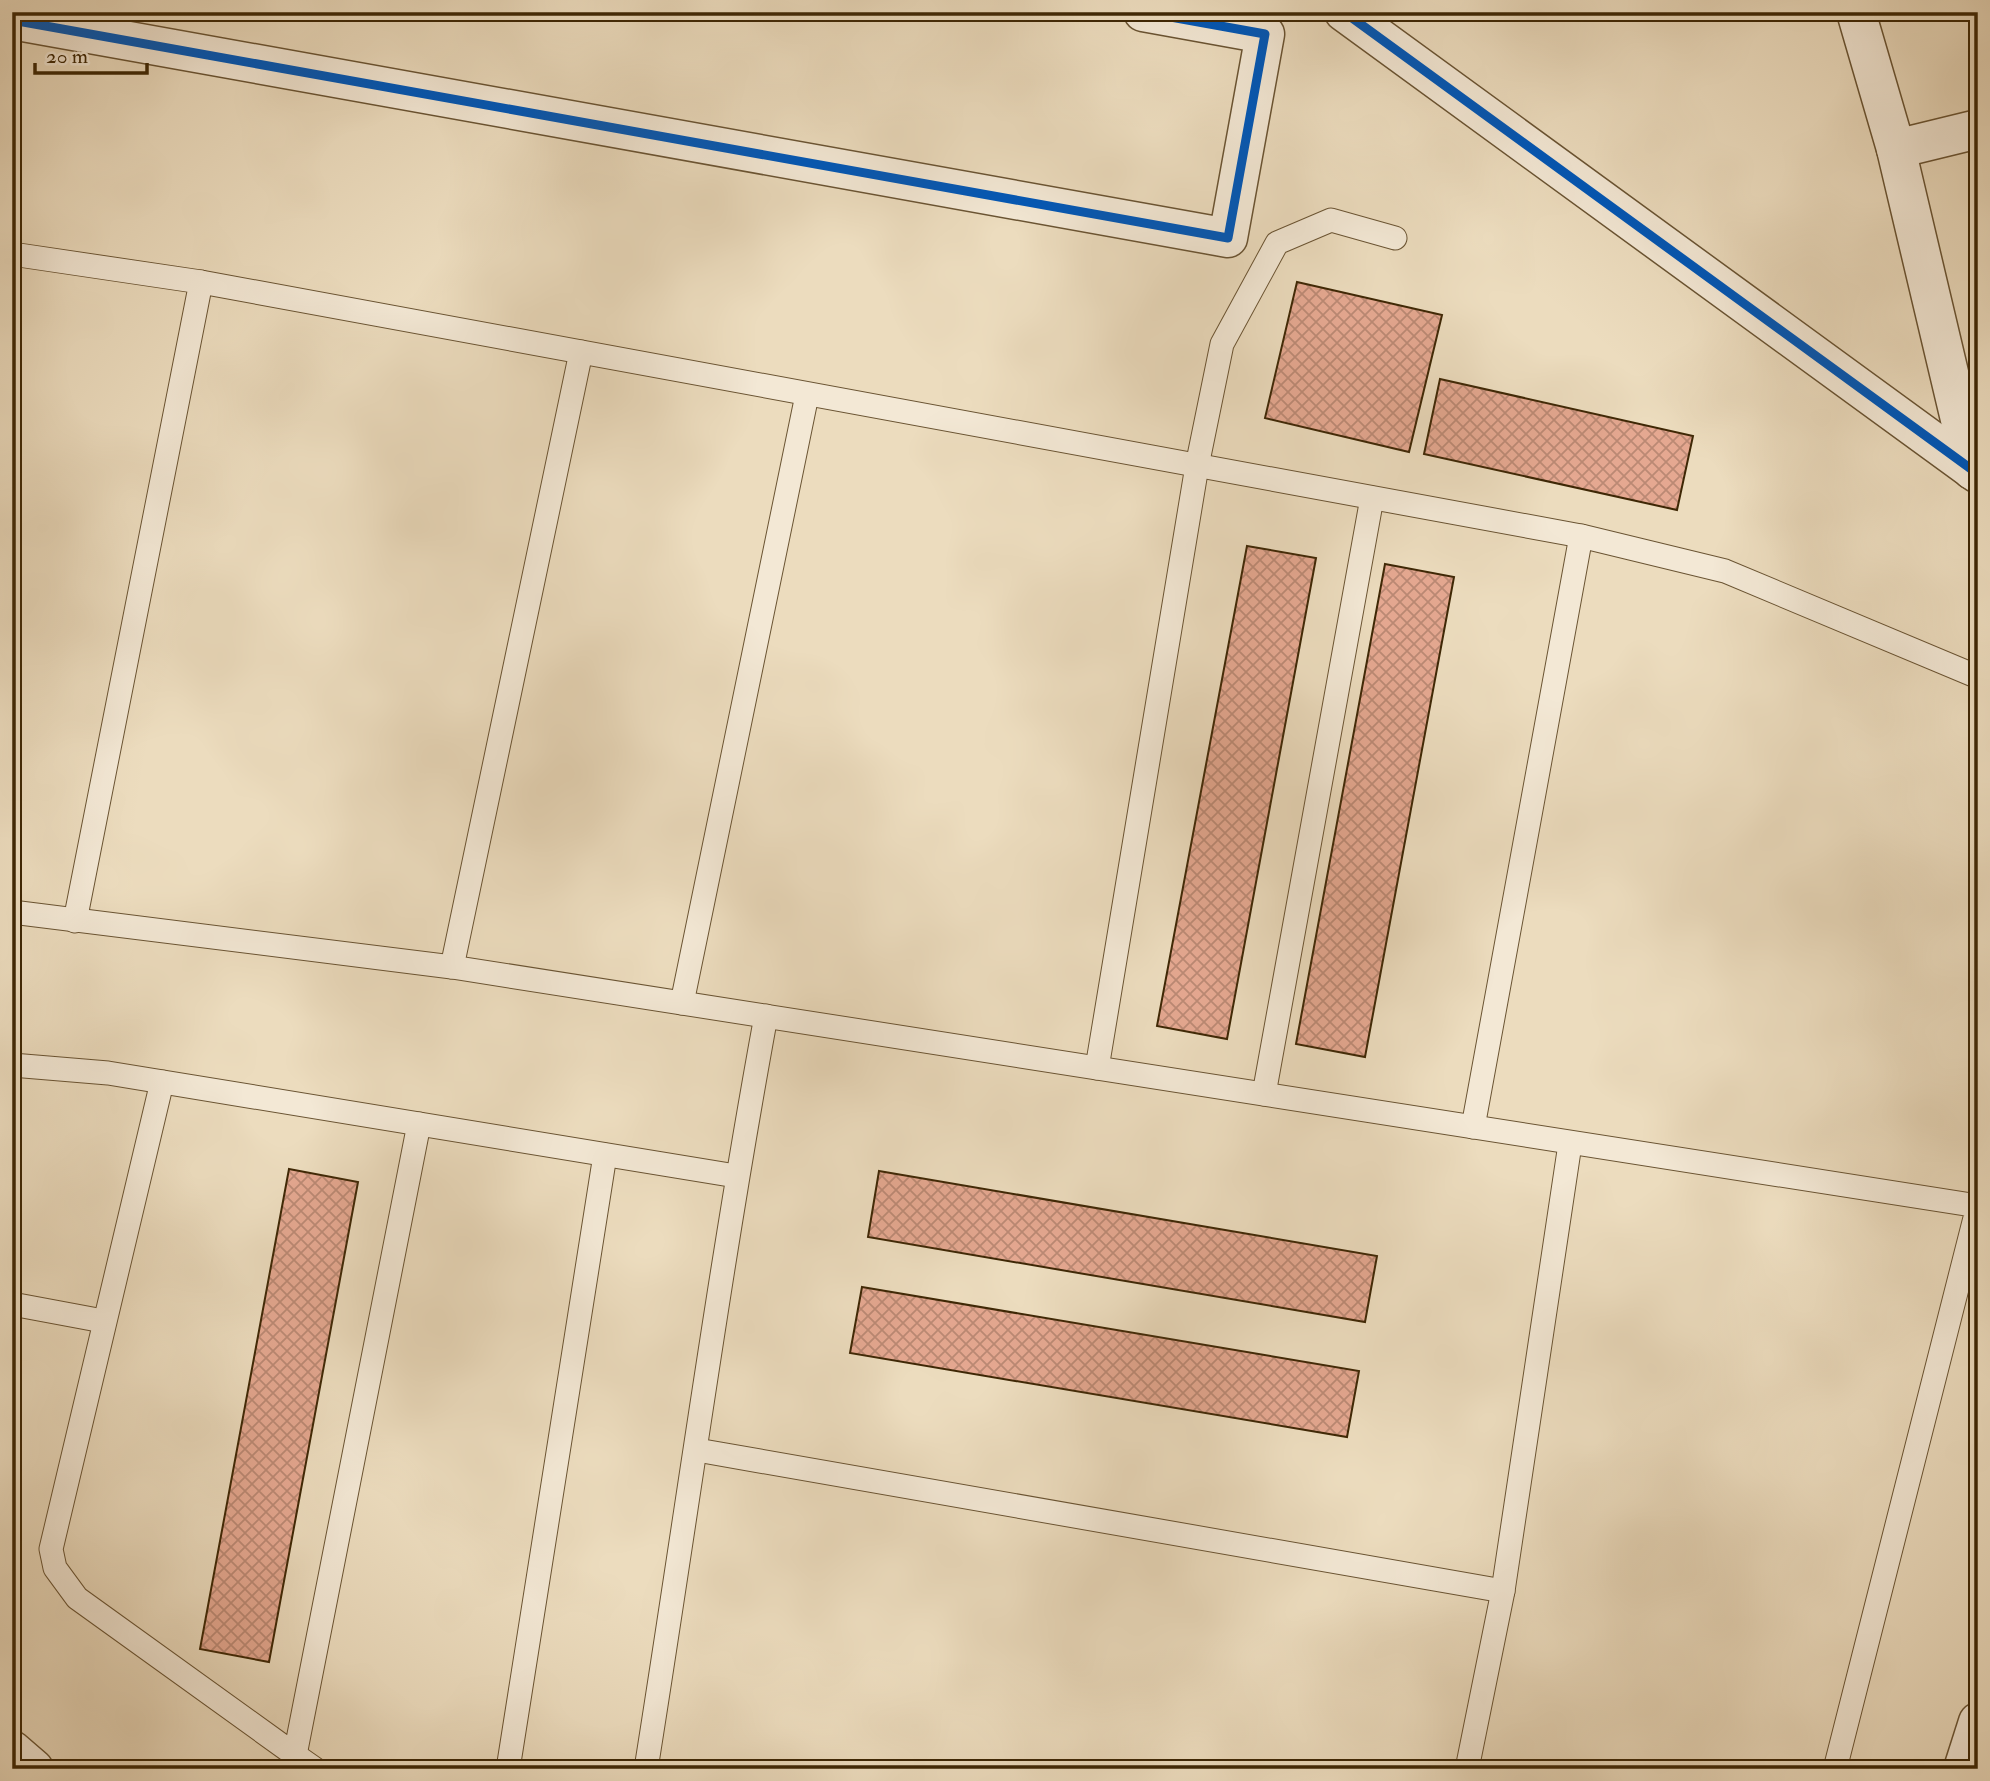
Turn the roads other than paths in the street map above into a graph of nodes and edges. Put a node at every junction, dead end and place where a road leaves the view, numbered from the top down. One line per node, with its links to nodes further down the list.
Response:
1 (1143, 12): 4 (street)
2 (1344, 12): 13 (street)
3 (1856, 12): 6 (street)
4 (12, 20)
5 (1978, 129): 6 (street)
6 (1896, 149): 13 (street)
7 (1395, 238): 12 (lane)
8 (12, 254): 9 (lane)
9 (201, 282): 10 (lane); 18 (lane)
10 (581, 352): 11 (lane); 19 (lane)
11 (807, 395): 12 (lane); 20 (lane)
12 (1197, 466): 14 (lane); 23 (lane)
13 (1975, 472)
14 (1372, 498): 15 (lane); 25 (lane)
15 (1581, 536): 16 (lane); 27 (lane)
16 (1978, 677)
17 (12, 912): 18 (lane)
18 (75, 921): 19 (lane)
19 (452, 967): 20 (lane)
20 (682, 1003): 21 (lane)
21 (766, 1016): 23 (lane); 30 (lane)
22 (12, 1065): 24 (lane)
23 (1097, 1068): 25 (lane)
24 (162, 1082): 26 (lane); 33 (lane)
25 (1264, 1094): 27 (lane)
26 (419, 1125): 29 (lane); 38 (lane)
27 (1473, 1127): 28 (lane)
28 (1570, 1144): 31 (lane); 35 (lane)
29 (605, 1155): 30 (lane); 41 (lane)
30 (736, 1176): 34 (lane)
31 (1978, 1206): 44 (lane)
32 (12, 1304): 33 (lane)
33 (103, 1321): 38 (lane)
34 (697, 1450): 35 (lane); 42 (lane)
35 (1503, 1591): 43 (lane)
36 (1978, 1721): 45 (street)
37 (12, 1750): 39 (street)
38 (295, 1755): 40 (lane)
39 (34, 1769)
40 (315, 1769)
41 (508, 1769)
42 (646, 1769)
43 (1466, 1769)
44 (1835, 1769)
45 (1963, 1769)

